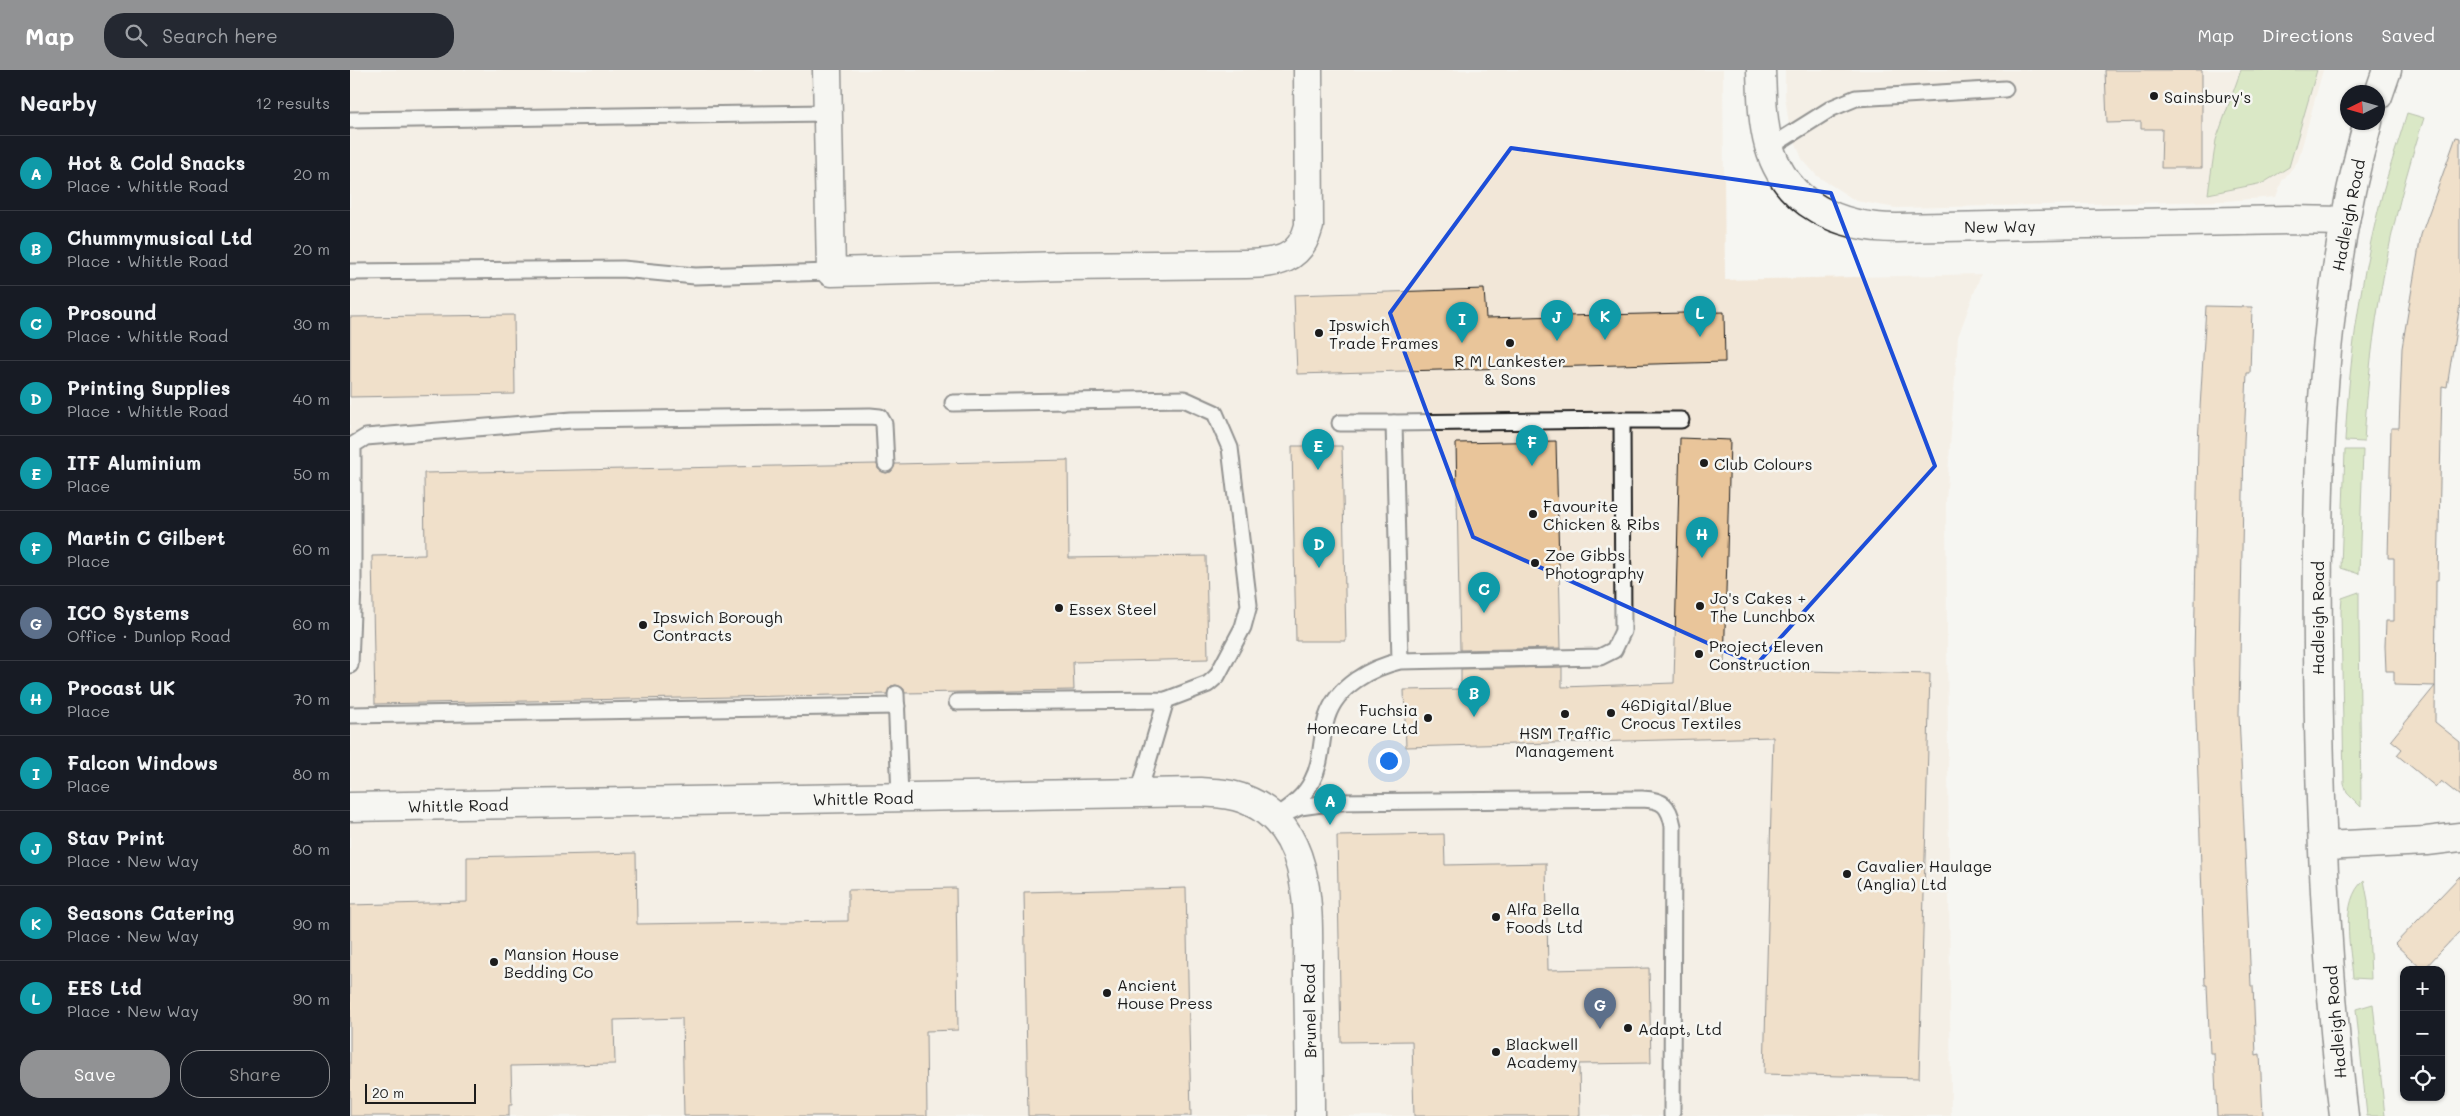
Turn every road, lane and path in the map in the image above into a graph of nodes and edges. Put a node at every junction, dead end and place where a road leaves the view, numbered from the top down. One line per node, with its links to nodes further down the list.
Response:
1 (827, 70): 7 (street)
2 (1308, 70): 13 (street)
3 (1761, 70): 10 (street, New Way)
4 (2387, 70): 5 (street)
5 (2382, 85)
6 (2005, 89): 10 (lane)
7 (828, 113): 8 (lane); 13 (street)
8 (350, 120)
9 (2366, 130): 11 (street, Hadleigh Road)
10 (1770, 148): 11 (street, New Way)
11 (2345, 221): 30 (street, Hadleigh Road)
12 (350, 272): 13 (lane)
13 (831, 272)
14 (953, 403): 22 (lane)
15 (1622, 420): 16 (lane); 18 (lane); 20 (lane)
16 (1681, 420)
17 (1340, 423): 18 (lane)
18 (1394, 423): 20 (lane)
19 (886, 464): 21 (lane)
20 (1400, 661): 28 (lane)
21 (350, 665)
22 (1166, 700): 23 (lane); 25 (lane)
23 (957, 702)
24 (350, 715): 26 (lane)
25 (1139, 792): 26 (street, Whittle Road); 28 (street, Whittle Road)
26 (900, 797): 27 (street, Whittle Road)
27 (350, 807)
28 (1274, 818): 31 (street, Whittle Road); 35 (lane)
29 (2460, 837): 30 (street)
30 (2324, 846): 36 (street, Hadleigh Road)
31 (1308, 905): 32 (street, Brunel Road)
32 (1310, 1056): 33 (street, Brunel Road); 34 (street)
33 (1310, 1116)
34 (1325, 1116)
35 (1672, 1116)
36 (2344, 1116)

